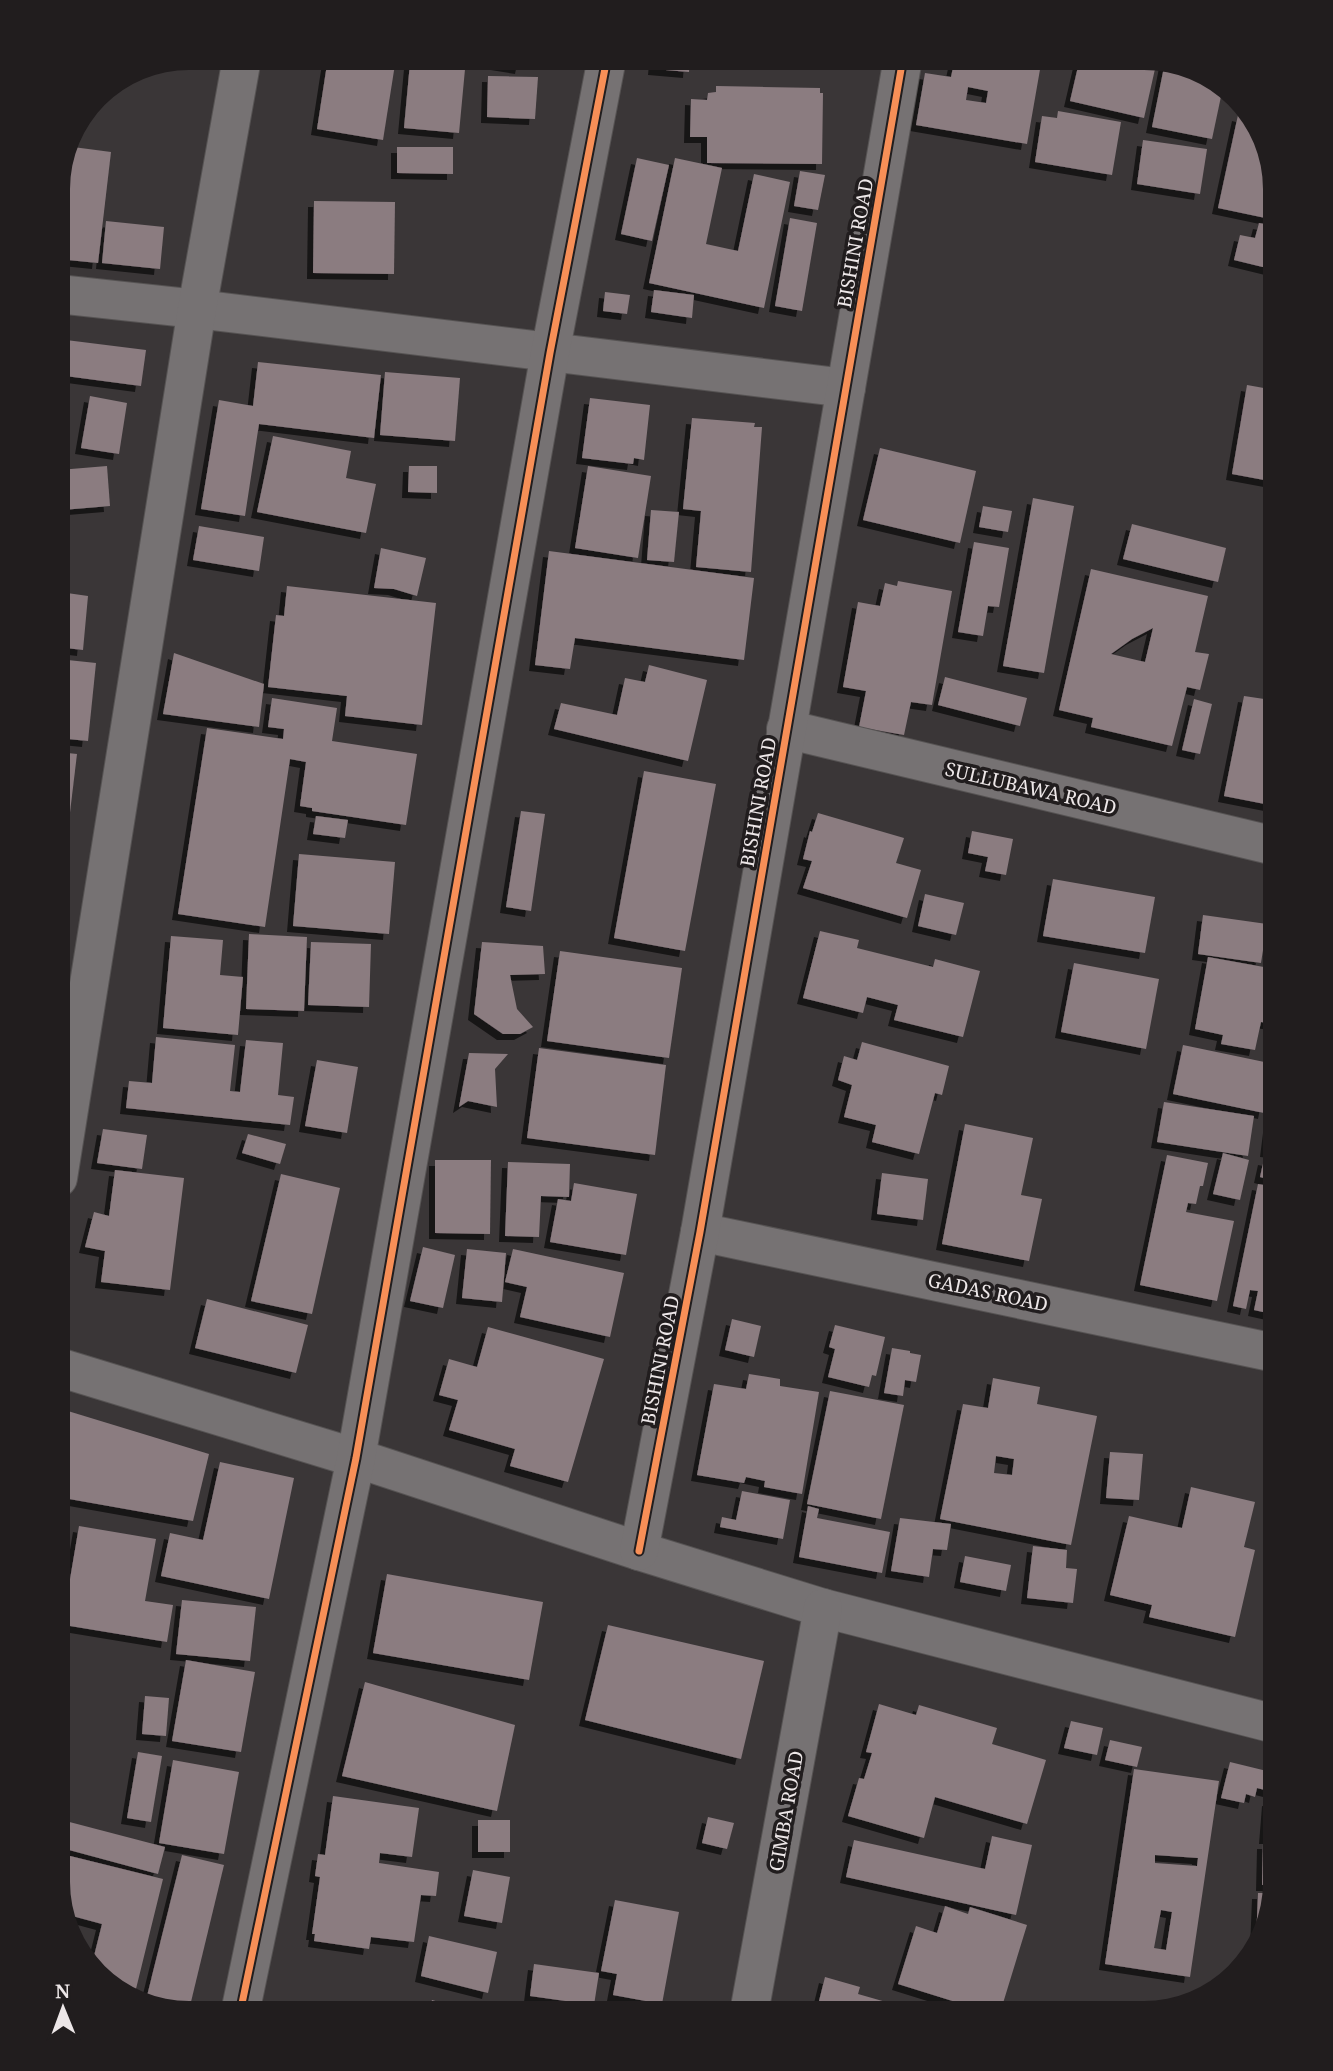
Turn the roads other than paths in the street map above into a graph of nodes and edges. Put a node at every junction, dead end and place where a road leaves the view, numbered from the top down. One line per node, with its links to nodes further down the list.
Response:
1 (240, 70): 5 (street)
2 (605, 70): 6 (street)
3 (901, 70): 7 (street, BISHINI ROAD)
4 (70, 295): 5 (street)
5 (197, 309): 6 (street); 10 (street)
6 (550, 353): 7 (street); 14 (street)
7 (846, 388): 8 (street, BISHINI ROAD)
8 (786, 729): 9 (street, SULLUBAWA ROAD); 11 (street, BISHINI ROAD)
9 (1263, 843)
10 (70, 1103)
11 (700, 1232): 12 (street, GADAS ROAD); 15 (street, BISHINI ROAD)
12 (1263, 1350)
13 (70, 1371): 14 (street)
14 (356, 1458): 15 (street); 18 (street)
15 (639, 1551): 16 (street)
16 (823, 1608): 17 (street); 19 (street, GIMBA ROAD)
17 (1263, 1721)
18 (243, 2001)
19 (751, 2001)

